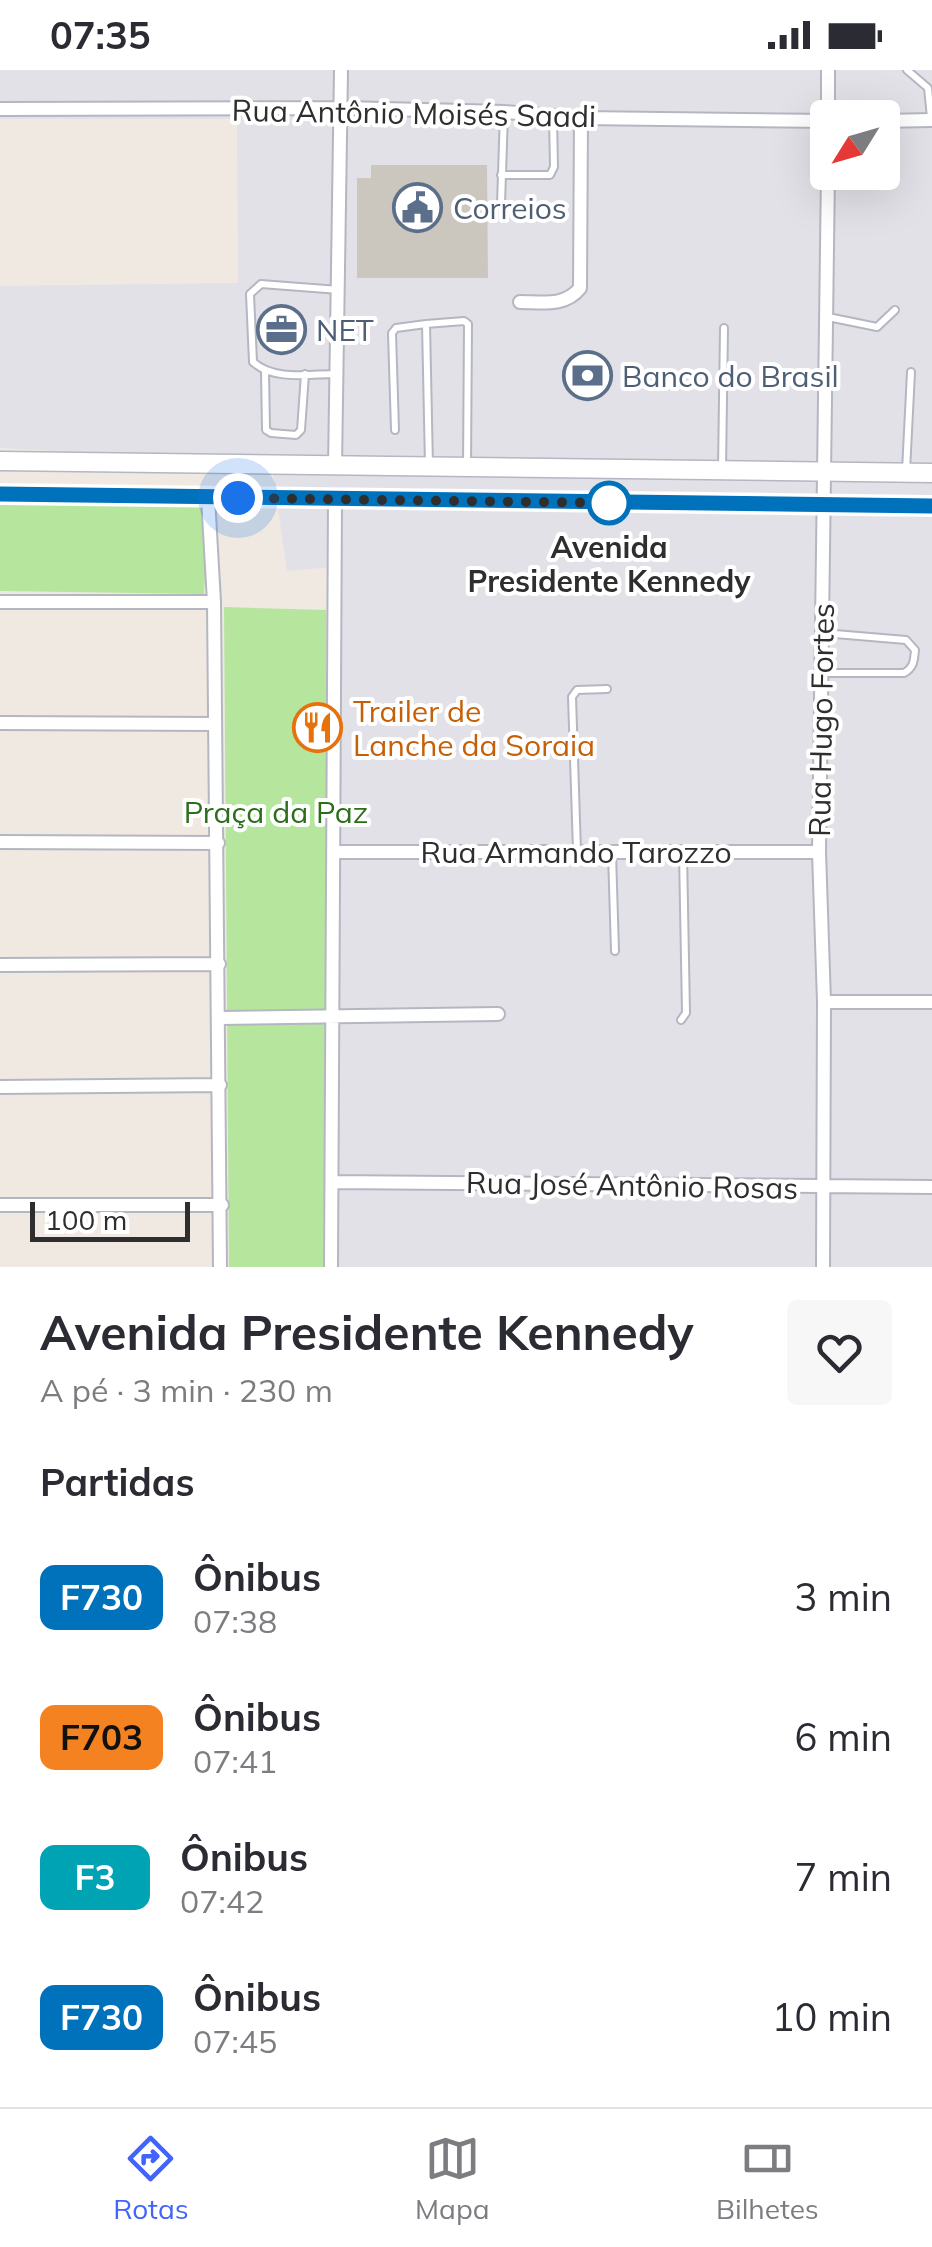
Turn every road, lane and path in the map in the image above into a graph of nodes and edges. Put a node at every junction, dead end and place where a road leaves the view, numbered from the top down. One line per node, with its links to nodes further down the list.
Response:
1 (342, 70): 7 (street)
2 (828, 70): 5 (street)
3 (907, 70): 4 (lane)
4 (930, 84): 12 (lane)
5 (828, 100)
6 (0, 108): 7 (street, Rua Antônio Moisés Saadi)
7 (343, 108): 8 (street, Rua Antônio Moisés Saadi); 17 (street)
8 (504, 112): 9 (street, Rua Antônio Moisés Saadi); 14 (lane)
9 (554, 116): 10 (street, Rua Antônio Moisés Saadi); 14 (lane)
10 (581, 118): 11 (street, Rua Antônio Moisés Saadi); 18 (street)
11 (810, 119)
12 (931, 120): 13 (street)
13 (900, 121)
14 (501, 175): 16 (lane)
15 (828, 190): 20 (street, Rua Hugo Fortes)
16 (542, 210)
17 (339, 290): 23 (lane); 26 (street)
18 (520, 302)
19 (895, 310): 20 (lane)
20 (827, 317): 35 (street, Rua Hugo Fortes)
21 (426, 324): 27 (lane); 31 (lane); 32 (lane)
22 (724, 328): 34 (lane)
23 (265, 370): 25 (lane); 25 (lane)
24 (911, 372): 36 (lane)
25 (305, 374): 26 (lane)
26 (337, 374): 30 (street)
27 (395, 430)
28 (0, 461): 29 (main road)
29 (215, 466): 30 (main road); 39 (main road)
30 (335, 467): 31 (main road); 40 (main road)
31 (429, 468): 32 (main road)
32 (467, 468): 33 (main road)
33 (536, 469): 34 (main road); 41 (main road)
34 (722, 470): 35 (main road)
35 (825, 472): 36 (main road); 42 (street, Rua Hugo Fortes)
36 (906, 472): 37 (main road)
37 (932, 473)
38 (0, 494): 39 (main road)
39 (208, 497): 40 (main road); 45 (street)
40 (335, 499): 41 (main road); 53 (street)
41 (536, 502): 42 (main road)
42 (825, 505): 43 (main road); 46 (street, Rua Hugo Fortes)
43 (929, 510)
44 (0, 602): 45 (street)
45 (214, 602): 50 (street)
46 (823, 633): 47 (street, Rua Hugo Fortes); 47 (lane)
47 (823, 673): 57 (street, Rua Hugo Fortes)
48 (606, 689): 54 (lane)
49 (0, 724): 50 (street)
50 (216, 724): 52 (street)
51 (0, 842): 52 (street)
52 (218, 843): 60 (street)
53 (333, 852): 54 (street, Rua Armando Tarozzo); 64 (street)
54 (577, 852): 55 (street, Rua Armando Tarozzo)
55 (612, 852): 56 (street, Rua Armando Tarozzo); 58 (lane)
56 (683, 852): 57 (street, Rua Armando Tarozzo); 66 (lane)
57 (818, 852): 61 (street, Rua Hugo Fortes)
58 (615, 952)
59 (0, 964): 60 (street)
60 (219, 964): 65 (street)
61 (824, 1002): 62 (street); 70 (street, Rua Hugo Fortes)
62 (932, 1002)
63 (498, 1014): 64 (street)
64 (332, 1015): 65 (street); 69 (street)
65 (220, 1018): 67 (street)
66 (681, 1020)
67 (220, 1085): 68 (street); 73 (street)
68 (0, 1087)
69 (332, 1182): 70 (street, Rua José Antônio Rosas); 75 (street)
70 (824, 1187): 71 (street, Rua José Antônio Rosas); 76 (street, Rua Hugo Fortes)
71 (932, 1187)
72 (0, 1205): 73 (street)
73 (222, 1205): 74 (street)
74 (220, 1267)
75 (331, 1267)
76 (823, 1267)

